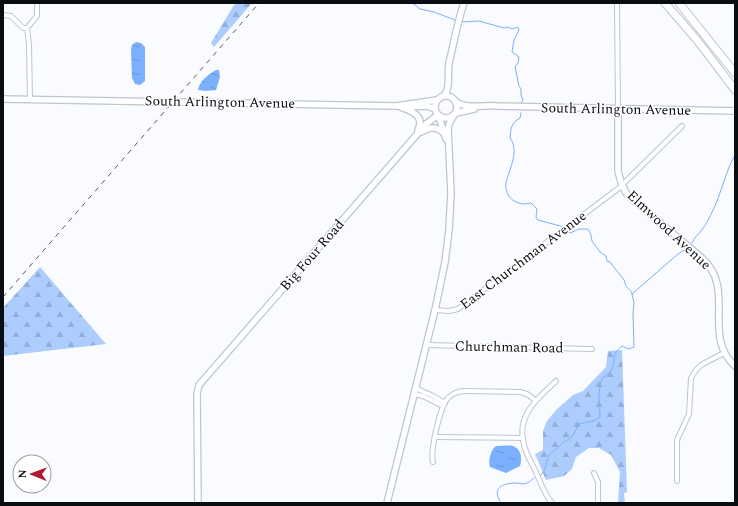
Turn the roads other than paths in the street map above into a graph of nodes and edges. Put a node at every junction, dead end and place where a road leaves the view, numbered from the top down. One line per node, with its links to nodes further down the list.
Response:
1 (37, 3): 7 (street)
2 (464, 3): 8 (street)
3 (617, 3): 20 (street)
4 (665, 3): 10 (highway)
5 (679, 3): 9 (highway)
6 (3, 15): 7 (street)
7 (27, 28): 13 (street)
8 (452, 55): 11 (street); 15 (street)
9 (735, 73)
10 (735, 90)
11 (444, 96): 14 (street); 15 (street)
12 (3, 99): 13 (street, South Arlington Avenue)
13 (30, 100): 16 (street, South Arlington Avenue)
14 (437, 100): 16 (street, South Arlington Avenue); 19 (street)
15 (455, 101): 17 (street, South Arlington Avenue); 22 (street)
16 (396, 106): 18 (street)
17 (496, 106): 20 (street, South Arlington Avenue); 22 (street, South Arlington Avenue)
18 (403, 108): 19 (street); 27 (street)
19 (435, 109): 23 (street); 24 (street, Big Four Road)
20 (618, 110): 21 (street, South Arlington Avenue); 29 (street)
21 (735, 110)
22 (455, 114): 23 (street); 28 (street)
23 (438, 116): 24 (street, Big Four Road); 26 (street)
24 (426, 124): 27 (street, Big Four Road)
25 (682, 126): 29 (street, East Churchman Avenue)
26 (444, 133): 27 (street); 28 (street)
27 (416, 135): 44 (street, Big Four Road)
28 (451, 169): 30 (street)
29 (622, 185): 30 (street, East Churchman Avenue); 33 (street, Elmwood Avenue)
30 (435, 310): 31 (street)
31 (426, 345): 32 (street, Churchman Road); 36 (street)
32 (592, 349)
33 (724, 353): 34 (street, Elmwood Avenue); 43 (street)
34 (735, 366)
35 (556, 381): 37 (street)
36 (415, 391): 38 (street); 45 (street)
37 (535, 400): 38 (street); 40 (street)
38 (444, 404): 39 (street)
39 (435, 437): 40 (street); 41 (street)
40 (523, 438): 46 (street)
41 (434, 462)
42 (594, 472): 47 (street)
43 (677, 481)
44 (198, 503)
45 (387, 503)
46 (552, 503)
47 (598, 503)

